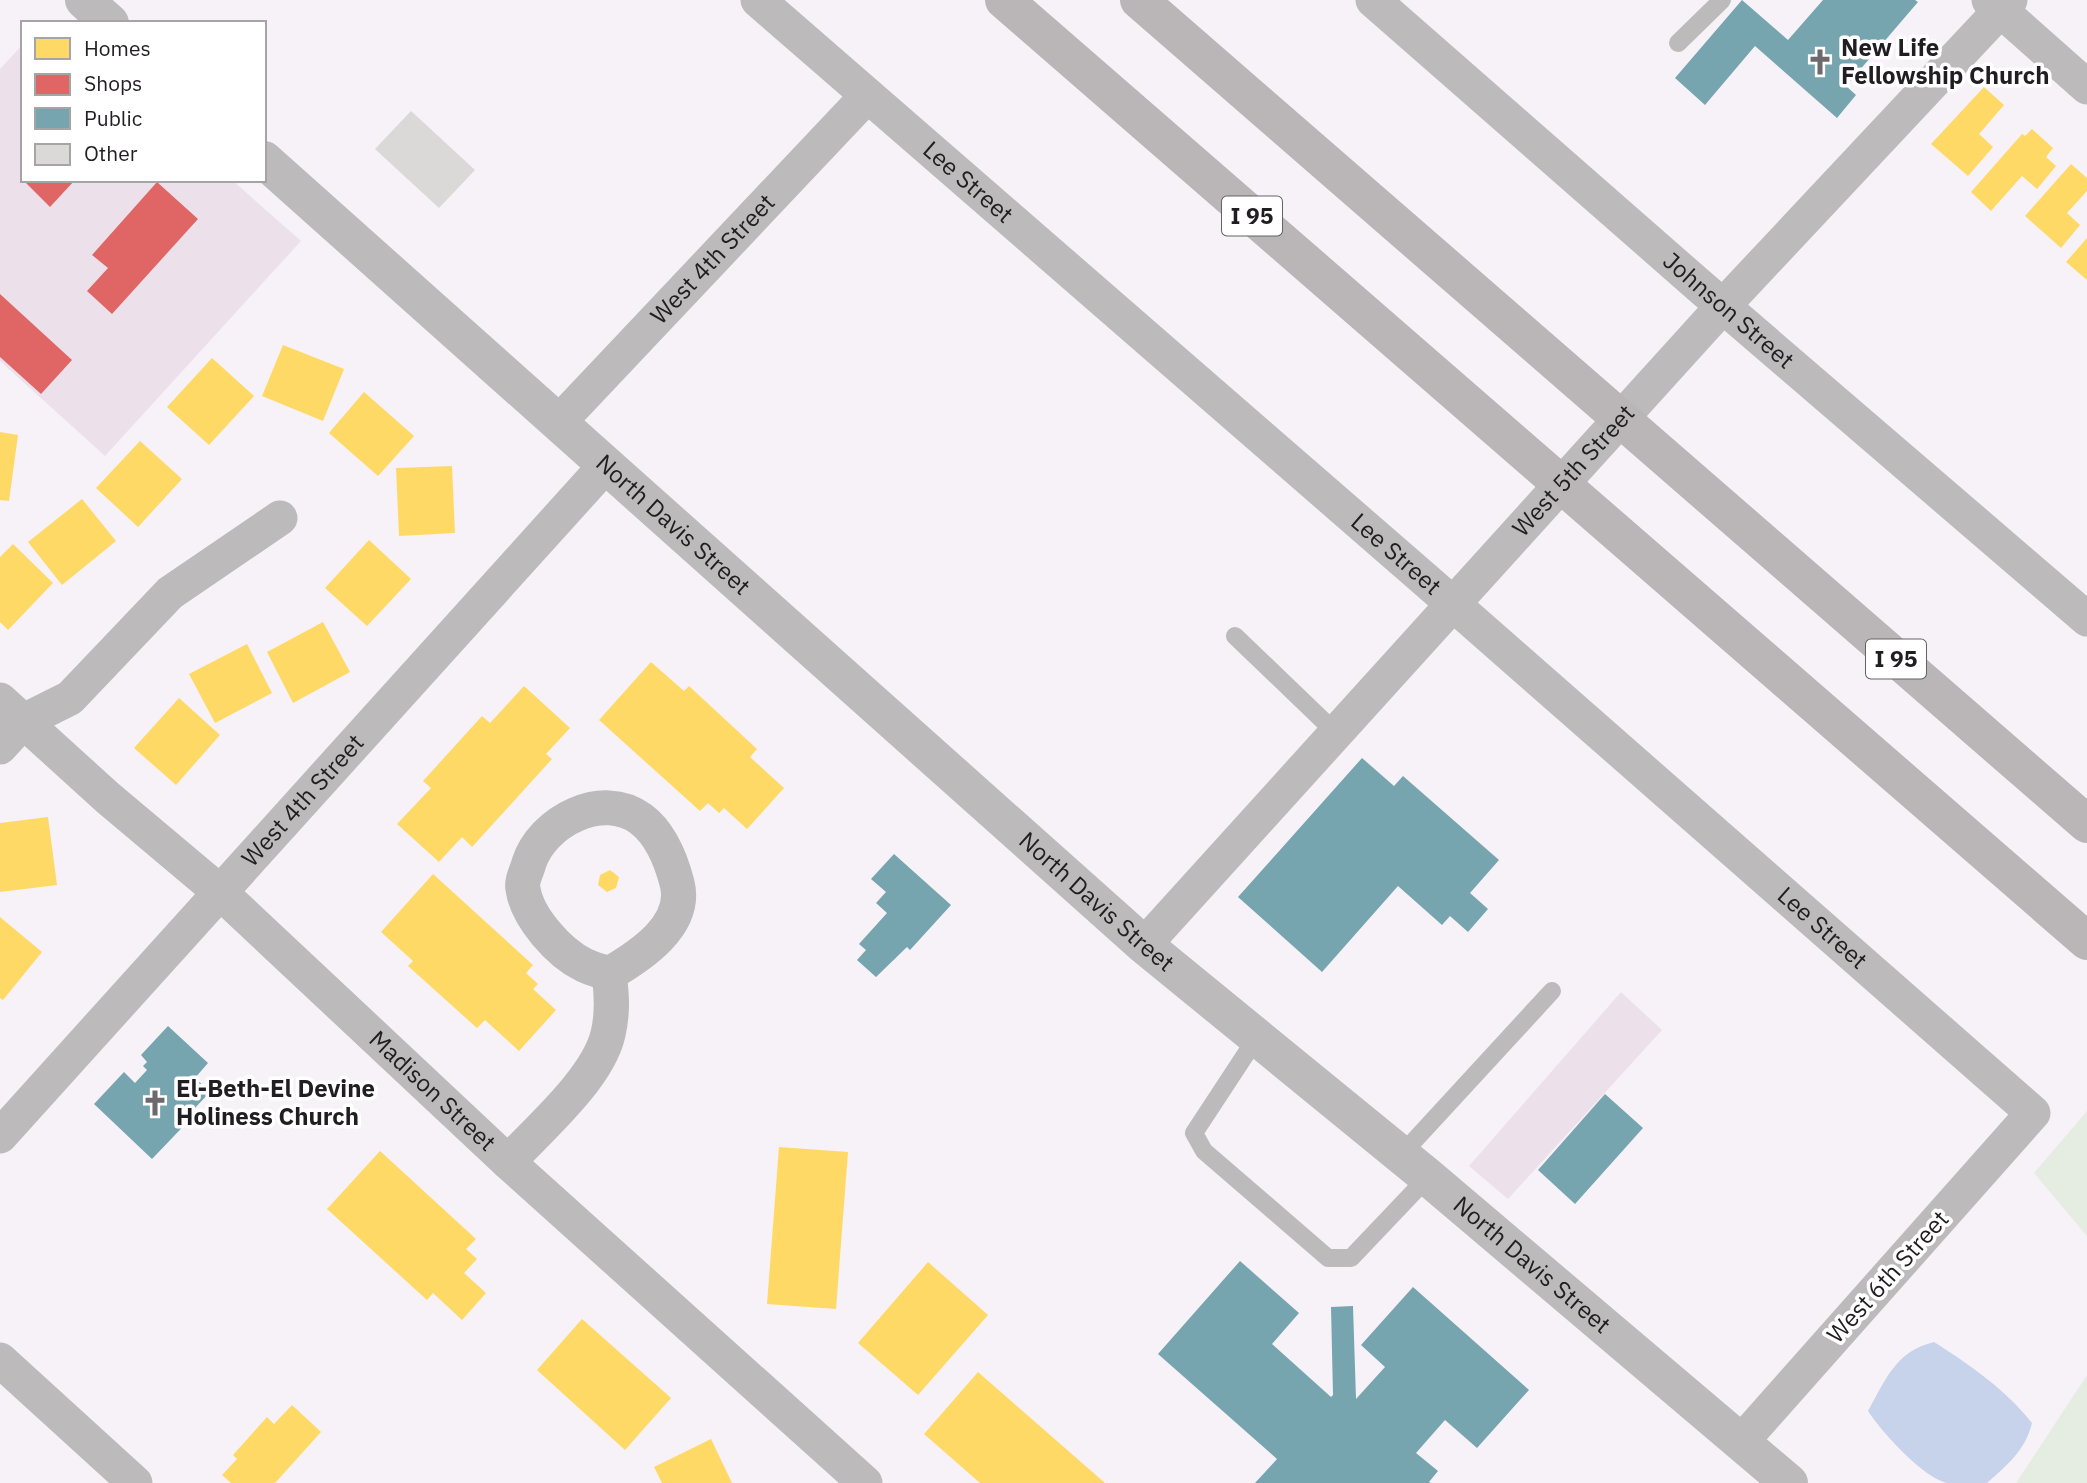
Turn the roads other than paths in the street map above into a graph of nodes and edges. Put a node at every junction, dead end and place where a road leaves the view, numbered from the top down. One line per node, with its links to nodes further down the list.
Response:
1 (84, 0): 8 (street)
2 (758, 0): 11 (street, Lee Street)
3 (1004, 0): 24 (highway, I 95)
4 (1139, 0): 23 (highway, I 95)
5 (1373, 0): 13 (street, Johnson Street)
6 (1722, 0): 9 (lane)
7 (2000, 4): 10 (street); 13 (street, West 5th Street)
8 (108, 21)
9 (1678, 43)
10 (2087, 87)
11 (867, 96): 14 (street, West 4th Street); 17 (street, Lee Street)
12 (266, 162): 14 (street, North Davis Street)
13 (1723, 306): 17 (street, West 5th Street); 18 (street, Johnson Street)
14 (559, 422): 15 (street, North Davis Street)
15 (606, 465): 25 (street, West 4th Street); 27 (street, North Davis Street)
16 (280, 517): 20 (street)
17 (1454, 605): 21 (street, West 5th Street); 32 (street, Lee Street)
18 (2087, 619)
19 (1235, 636): 21 (lane)
20 (12, 710): 22 (street); 25 (street, Madison Street)
21 (1335, 732): 27 (street, West 5th Street)
22 (0, 747)
23 (2087, 824)
24 (2016, 880): 26 (highway, I 95); 28 (highway)
25 (221, 893): 33 (street, West 4th Street); 34 (street, Madison Street)
26 (2087, 942)
27 (1144, 945): 31 (street, North Davis Street)
28 (2087, 960)
29 (609, 974): 29 (street); 34 (street)
30 (1552, 991): 35 (lane)
31 (1257, 1037): 35 (street, North Davis Street); 35 (lane)
32 (2033, 1113): 37 (street, West 6th Street)
33 (0, 1136)
34 (508, 1162): 39 (street, Madison Street)
35 (1415, 1166): 37 (street, North Davis Street)
36 (0, 1360): 38 (street)
37 (1742, 1441): 40 (street, North Davis Street)
38 (135, 1483)
39 (865, 1483)
40 (1789, 1483)

